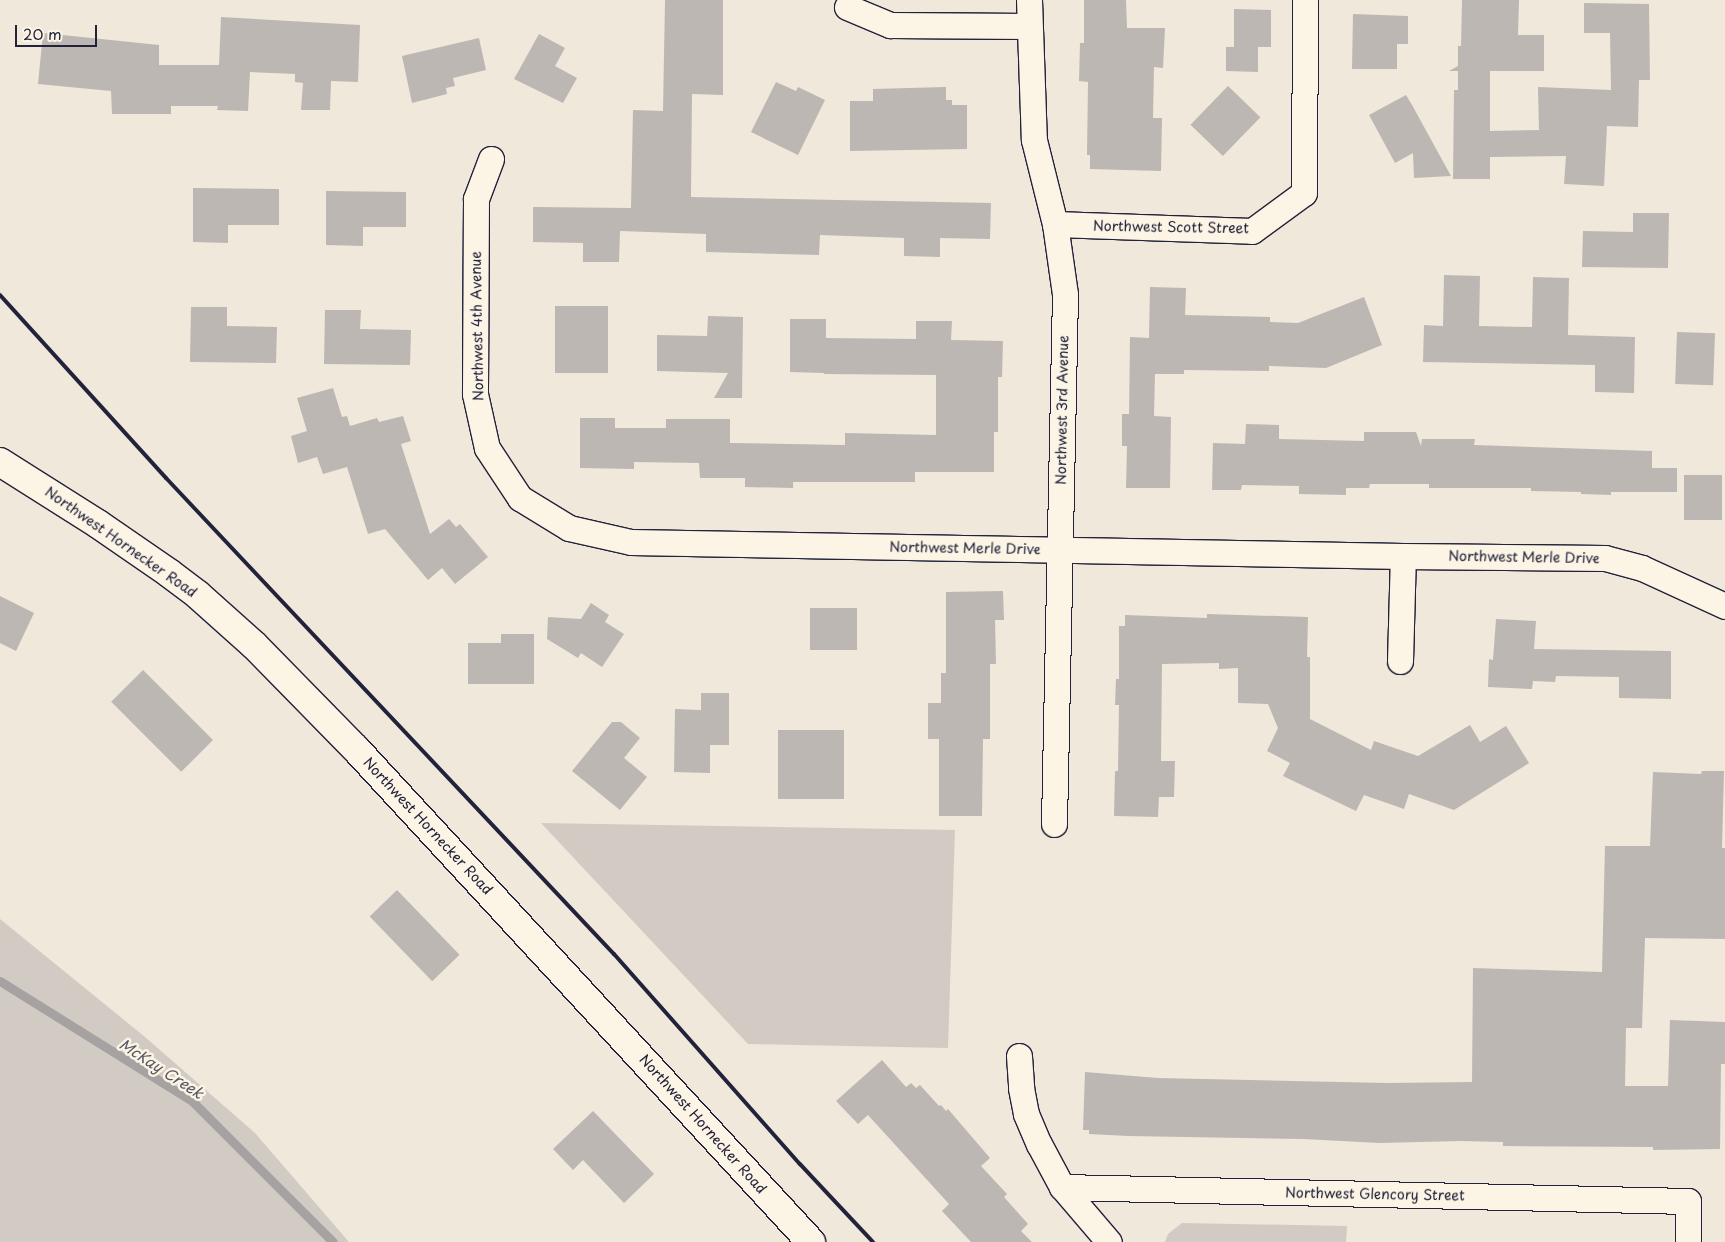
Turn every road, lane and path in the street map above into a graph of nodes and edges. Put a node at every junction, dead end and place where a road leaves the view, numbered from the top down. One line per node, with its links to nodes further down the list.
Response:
1 (1029, 0): 4 (street, Northwest 3rd Avenue)
2 (1304, 0): 6 (street, Northwest Scott Street)
3 (847, 8): 4 (street)
4 (1028, 26): 6 (street, Northwest 3rd Avenue)
5 (491, 159): 8 (street, Northwest 4th Avenue)
6 (1056, 224): 9 (street, Northwest 3rd Avenue)
7 (0, 462): 16 (street, Northwest Hornecker Road)
8 (534, 507): 9 (street, Northwest Merle Drive)
9 (1059, 550): 10 (street, Northwest Merle Drive); 13 (street, Northwest 3rd Avenue)
10 (1402, 556): 11 (street, Northwest Merle Drive); 12 (street)
11 (1725, 606)
12 (1400, 661)
13 (1054, 824)
14 (1020, 1056): 15 (street)
15 (1062, 1187): 17 (street); 18 (street, Northwest Glencory Street)
16 (811, 1242)
17 (1110, 1242)
18 (1688, 1242)

